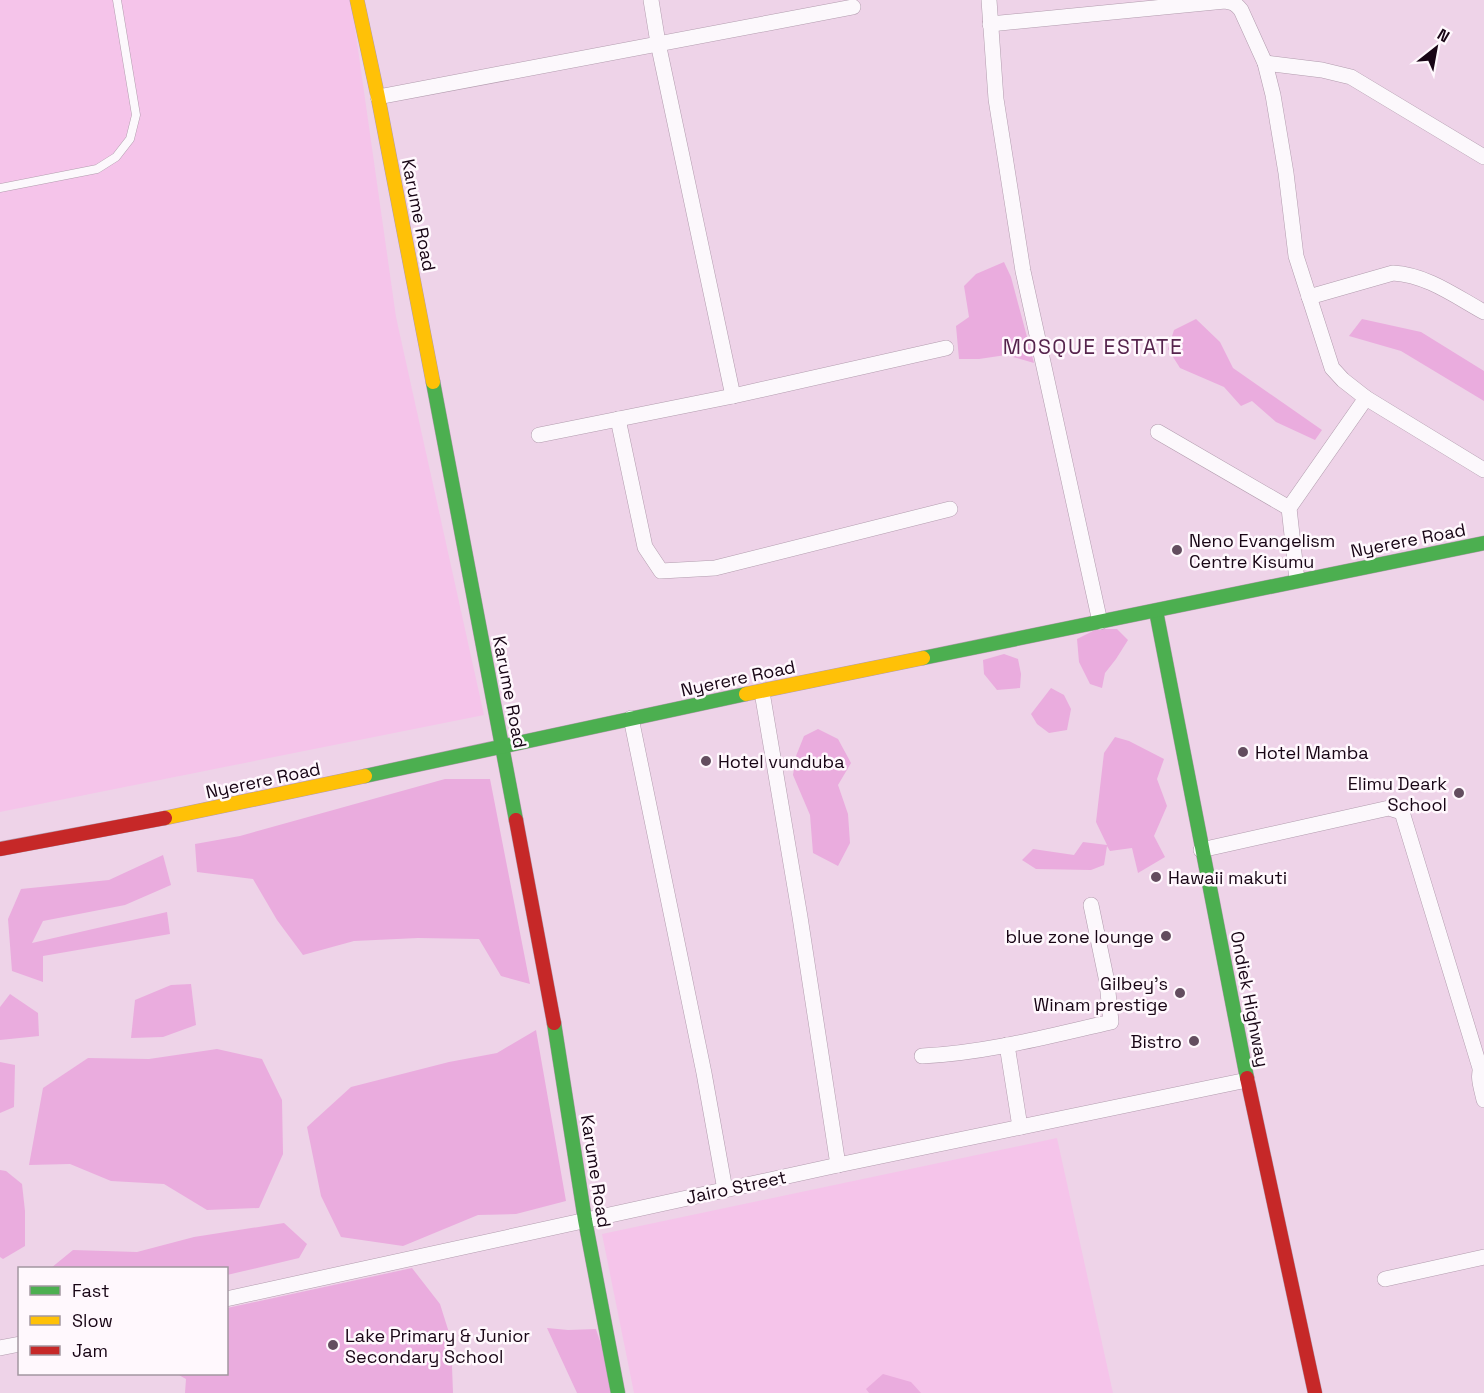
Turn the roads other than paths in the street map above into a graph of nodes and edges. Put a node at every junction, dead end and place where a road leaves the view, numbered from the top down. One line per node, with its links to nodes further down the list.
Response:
1 (117, 0): 12 (lane)
2 (357, 0): 10 (main road, Karume Road)
3 (651, 0): 8 (street)
4 (989, 0): 7 (street)
5 (1225, 1): 7 (street); 9 (street)
6 (853, 7): 8 (street)
7 (990, 24): 27 (street)
8 (658, 43): 10 (street); 16 (street)
9 (1265, 63): 11 (street); 13 (street)
10 (378, 97): 30 (main road, Karume Road)
11 (1484, 157)
12 (0, 188)
13 (1309, 297): 14 (street); 17 (street)
14 (1484, 312)
15 (946, 348): 16 (street)
16 (733, 396): 18 (street)
17 (1366, 398): 21 (street); 22 (street)
18 (618, 419): 20 (street); 23 (street)
19 (1158, 432): 22 (street)
20 (539, 435)
21 (1484, 470)
22 (1289, 508): 25 (street)
23 (950, 509)
24 (1484, 543): 25 (main road, Nyerere Road)
25 (1297, 580): 26 (main road, Nyerere Road)
26 (1156, 611): 27 (main road, Nyerere Road); 32 (main road, Ondiek Highway)
27 (1100, 622): 28 (main road, Nyerere Road)
28 (762, 692): 29 (main road, Nyerere Road); 40 (street)
29 (631, 718): 30 (main road, Nyerere Road); 41 (street)
30 (501, 747): 31 (main road, Nyerere Road); 42 (main road, Karume Road)
31 (0, 849)
32 (1202, 850): 36 (street); 37 (main road, Ondiek Highway)
33 (1091, 905): 34 (street)
34 (1007, 1045): 35 (street); 39 (street)
35 (922, 1056)
36 (1482, 1066): 38 (street)
37 (1247, 1080): 39 (street, Jairo Street); 49 (main road, Ondiek Highway)
38 (1484, 1100)
39 (1020, 1127): 40 (street, Jairo Street)
40 (838, 1165): 41 (street, Jairo Street)
41 (725, 1190): 42 (street, Jairo Street)
42 (585, 1220): 45 (street, Jairo Street); 48 (main road, Karume Road)
43 (1484, 1257): 44 (street)
44 (1385, 1278)
45 (228, 1299)
46 (18, 1344): 47 (street)
47 (0, 1348)
48 (618, 1393)
49 (1315, 1393)

